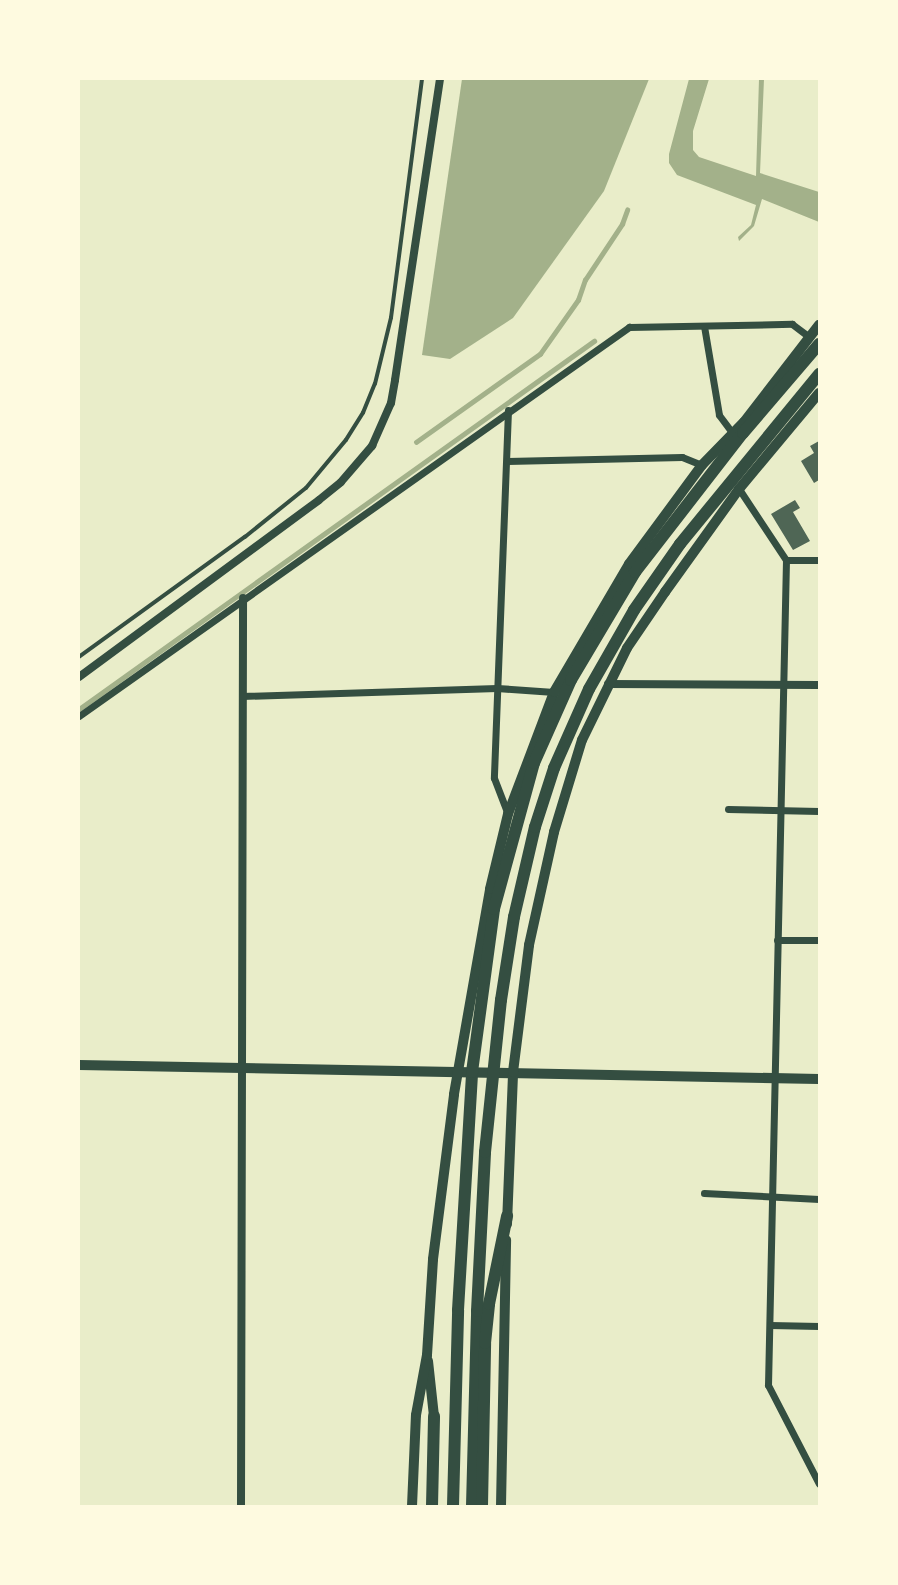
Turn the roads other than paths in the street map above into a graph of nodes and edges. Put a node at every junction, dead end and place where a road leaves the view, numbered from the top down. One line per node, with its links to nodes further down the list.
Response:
1 (422, 79): 16 (lane)
2 (440, 79): 17 (street)
3 (819, 325): 5 (highway)
4 (704, 326): 5 (street); 8 (street); 9 (street)
5 (814, 340): 9 (highway); 49 (highway)
6 (819, 374): 50 (highway)
7 (819, 393): 12 (highway)
8 (508, 410): 10 (street); 15 (street)
9 (732, 432): 11 (highway)
10 (507, 461): 11 (street); 21 (street)
11 (702, 465): 22 (highway)
12 (739, 489): 13 (street); 18 (highway)
13 (786, 560): 14 (street); 19 (street)
14 (819, 560)
15 (243, 598): 23 (street); 24 (street)
16 (79, 657)
17 (79, 677)
18 (608, 684): 19 (street); 33 (highway)
19 (783, 684): 20 (street); 26 (street)
20 (819, 685)
21 (497, 688): 22 (street); 23 (street); 28 (street)
22 (554, 692): 28 (highway)
23 (242, 696): 32 (street)
24 (79, 716)
25 (728, 809): 26 (street)
26 (780, 810): 27 (street); 29 (street)
27 (819, 811)
28 (508, 814): 34 (highway)
29 (777, 940): 30 (street); 35 (street)
30 (819, 940)
31 (79, 1065): 32 (main road)
32 (243, 1068): 34 (main road); 46 (street)
33 (513, 1072): 34 (main road); 35 (main road); 40 (highway)
34 (458, 1073): 43 (highway)
35 (773, 1078): 36 (main road); 38 (street)
36 (819, 1079)
37 (704, 1193): 38 (street)
38 (771, 1198): 39 (street); 41 (street)
39 (819, 1199)
40 (507, 1216): 51 (highway); 52 (highway)
41 (770, 1325): 42 (street); 45 (street)
42 (819, 1326)
43 (427, 1355): 44 (highway); 47 (highway)
44 (434, 1416): 48 (highway)
45 (819, 1484)
46 (241, 1506)
47 (412, 1506)
48 (432, 1506)
49 (453, 1506)
50 (472, 1506)
51 (482, 1506)
52 (501, 1506)

